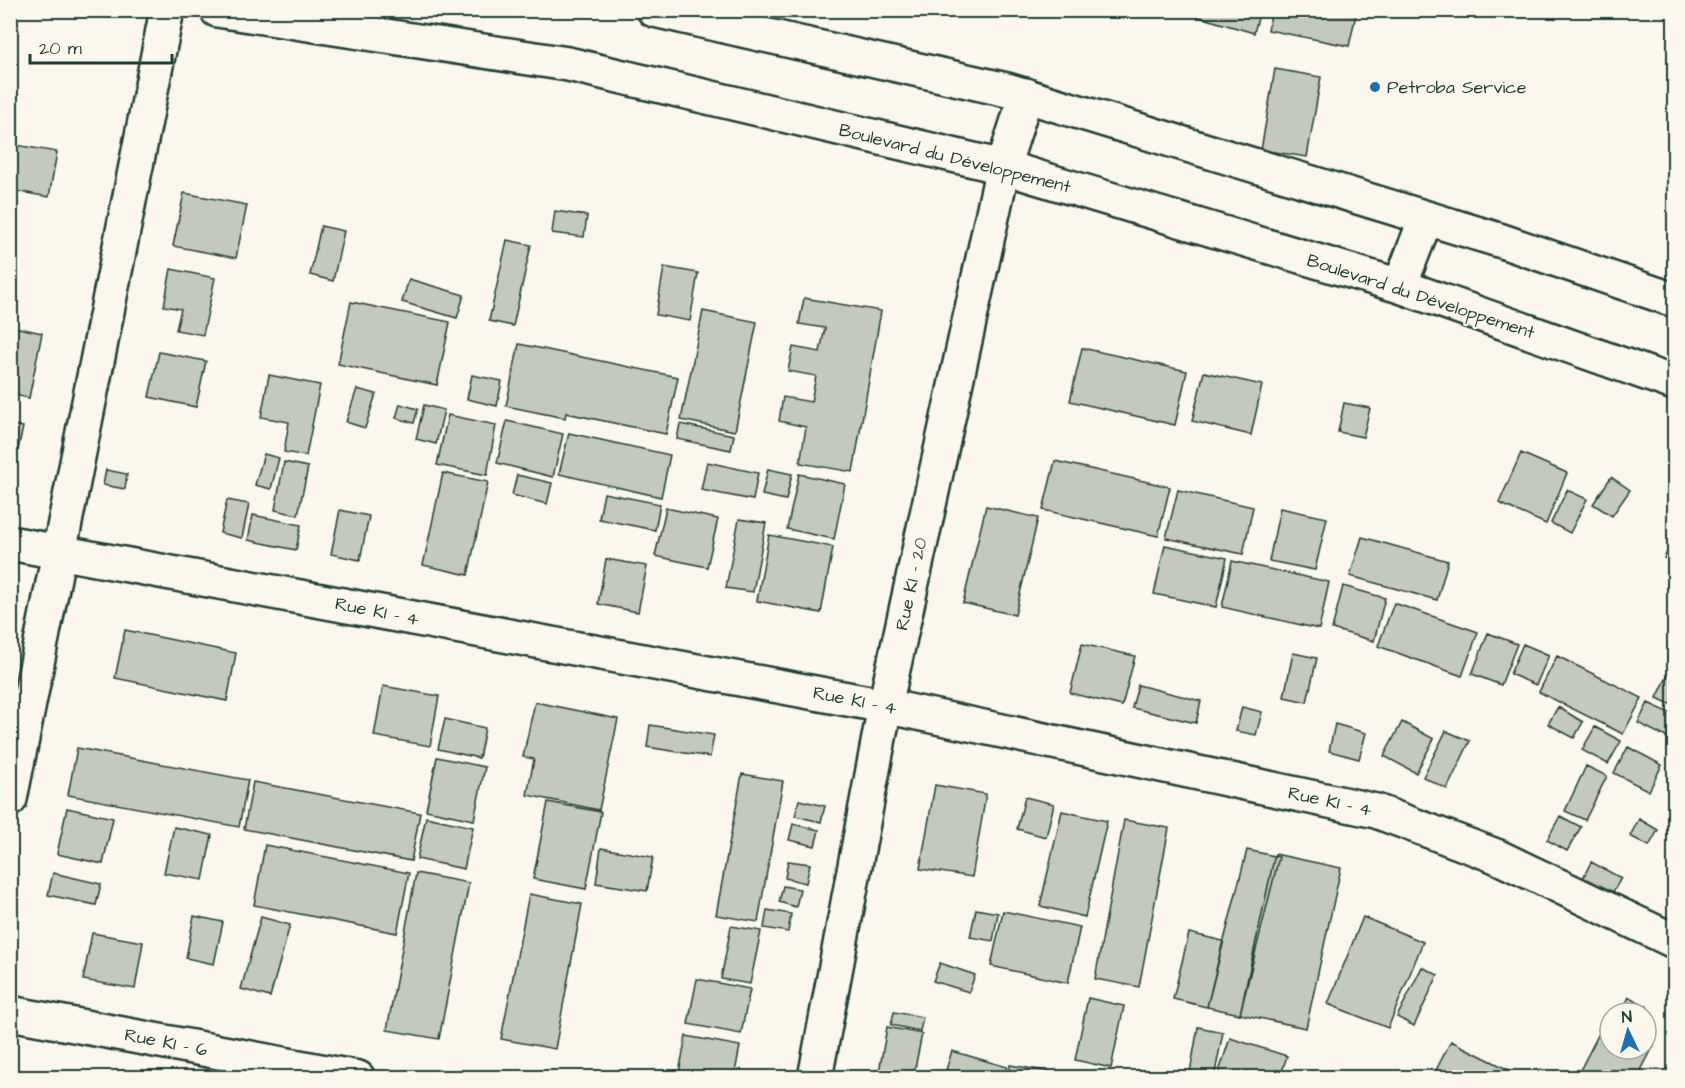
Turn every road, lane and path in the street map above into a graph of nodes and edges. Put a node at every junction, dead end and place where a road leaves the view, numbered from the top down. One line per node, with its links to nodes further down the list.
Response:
1 (167, 10): 11 (main road)
2 (217, 10): 5 (main road, Boulevard du Développement)
3 (654, 10): 4 (main road)
4 (1026, 95): 5 (main road, Rue KI - 20); 6 (main road)
5 (1003, 167): 7 (main road, Boulevard du Développement); 12 (main road, Rue KI - 20)
6 (1426, 218): 7 (main road); 8 (main road)
7 (1400, 286): 9 (main road, Boulevard du Développement)
8 (1674, 300)
9 (1674, 383)
10 (10, 543): 11 (main road, Rue KI - 4)
11 (59, 552): 12 (main road, Rue KI - 4); 13 (main road)
12 (885, 705): 14 (main road, Rue KI - 4); 17 (main road, Rue KI - 20)
13 (10, 800)
14 (1674, 941)
15 (10, 1013): 16 (main road, Rue KI - 6)
16 (358, 1077)
17 (815, 1077)

